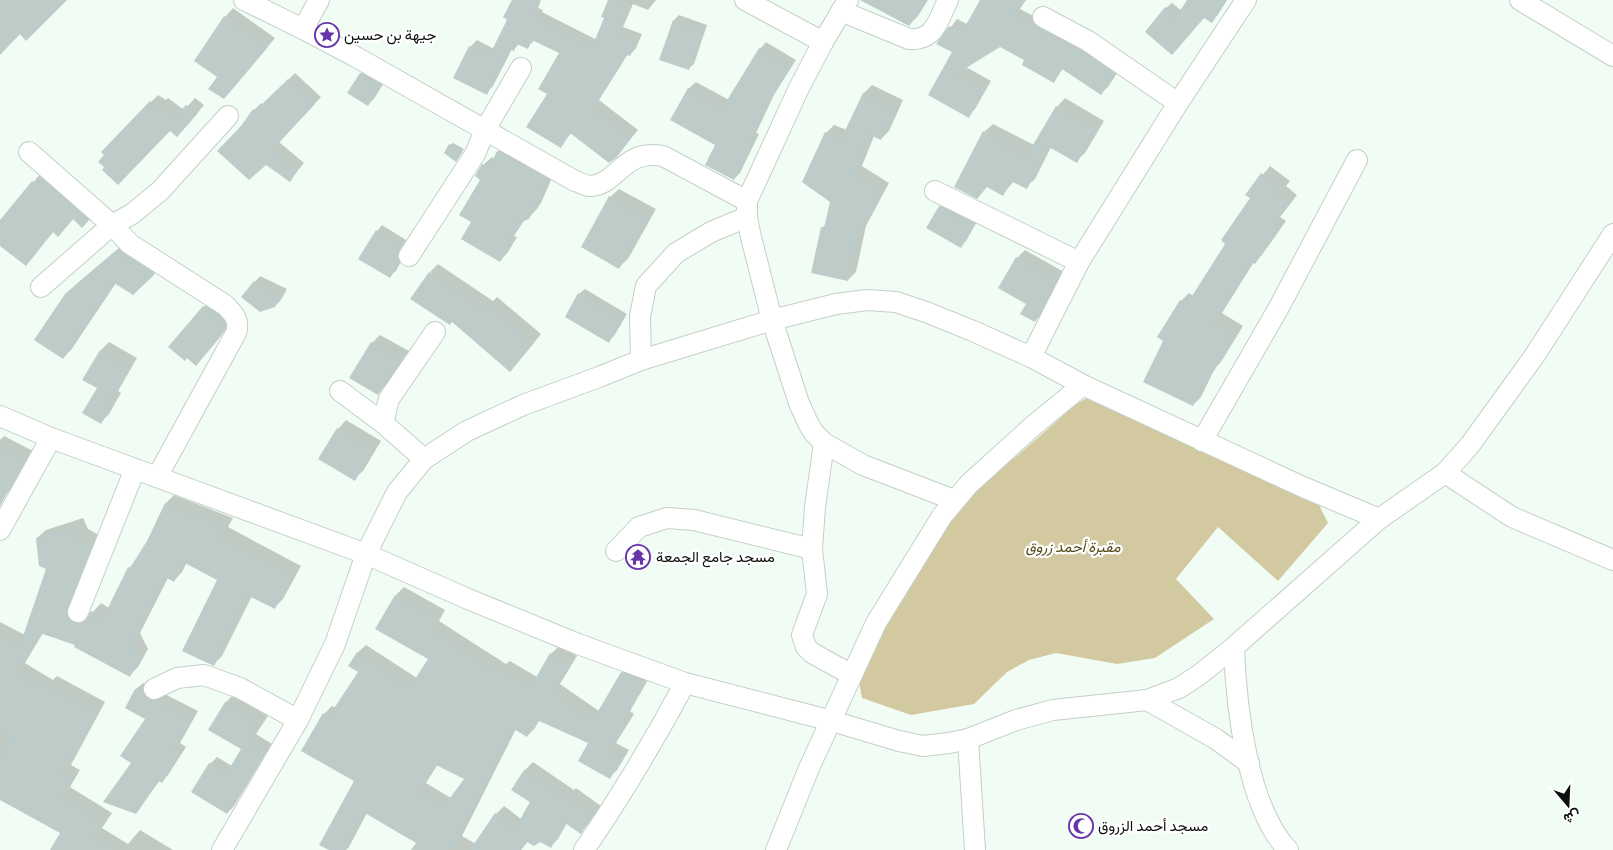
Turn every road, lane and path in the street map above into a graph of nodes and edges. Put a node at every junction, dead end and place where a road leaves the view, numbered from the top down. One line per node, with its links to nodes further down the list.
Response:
1 (244, 0): 9 (street)
2 (319, 0): 9 (street)
3 (745, 0): 10 (street)
4 (948, 0): 7 (street)
5 (1246, 0): 13 (street)
6 (1520, 0): 11 (street)
7 (845, 6): 10 (street)
8 (1043, 17): 13 (street)
9 (303, 29): 15 (street)
10 (823, 42): 19 (street)
11 (1613, 56)
12 (521, 68): 15 (street)
13 (1178, 104): 23 (street)
14 (228, 116): 20 (street)
15 (485, 130): 19 (street); 22 (street)
16 (30, 152): 20 (street)
17 (1357, 160): 34 (street)
18 (935, 191): 23 (street)
19 (747, 209): 25 (street); 28 (street)
20 (112, 225): 24 (street); 39 (street)
21 (1613, 234): 38 (street)
22 (409, 256)
23 (1080, 262): 27 (street)
24 (41, 287)
25 (772, 320): 27 (street); 28 (street); 35 (street)
26 (435, 332): 32 (street)
27 (1031, 357): 29 (street)
28 (641, 360): 36 (street)
29 (1084, 384): 34 (street); 40 (street)
30 (340, 391): 32 (street)
31 (0, 416): 33 (street)
32 (383, 423): 36 (street)
33 (51, 438): 37 (street); 42 (street)
34 (1202, 441): 41 (street)
35 (824, 442): 40 (street); 43 (street)
36 (424, 459): 45 (street)
37 (135, 469): 39 (street); 47 (street)
38 (1445, 473): 41 (street); 46 (street)
39 (157, 478): 45 (street)
40 (954, 500): 49 (street)
41 (1379, 519): 48 (street)
42 (0, 530)
43 (812, 550): 44 (street); 49 (street)
44 (616, 551)
45 (366, 554): 50 (street); 53 (street)
46 (1613, 560)
47 (78, 612)
48 (1234, 648): 52 (street); 56 (street)
49 (852, 675): 54 (street)
50 (685, 683): 54 (street); 58 (street)
51 (154, 689): 53 (street)
52 (1148, 700): 55 (street); 56 (street)
53 (298, 720): 57 (street)
54 (832, 721): 55 (street); 59 (street)
55 (968, 739): 60 (street)
56 (1249, 762): 61 (street)
57 (222, 850)
58 (584, 850)
59 (776, 850)
60 (975, 850)
61 (1288, 850)

